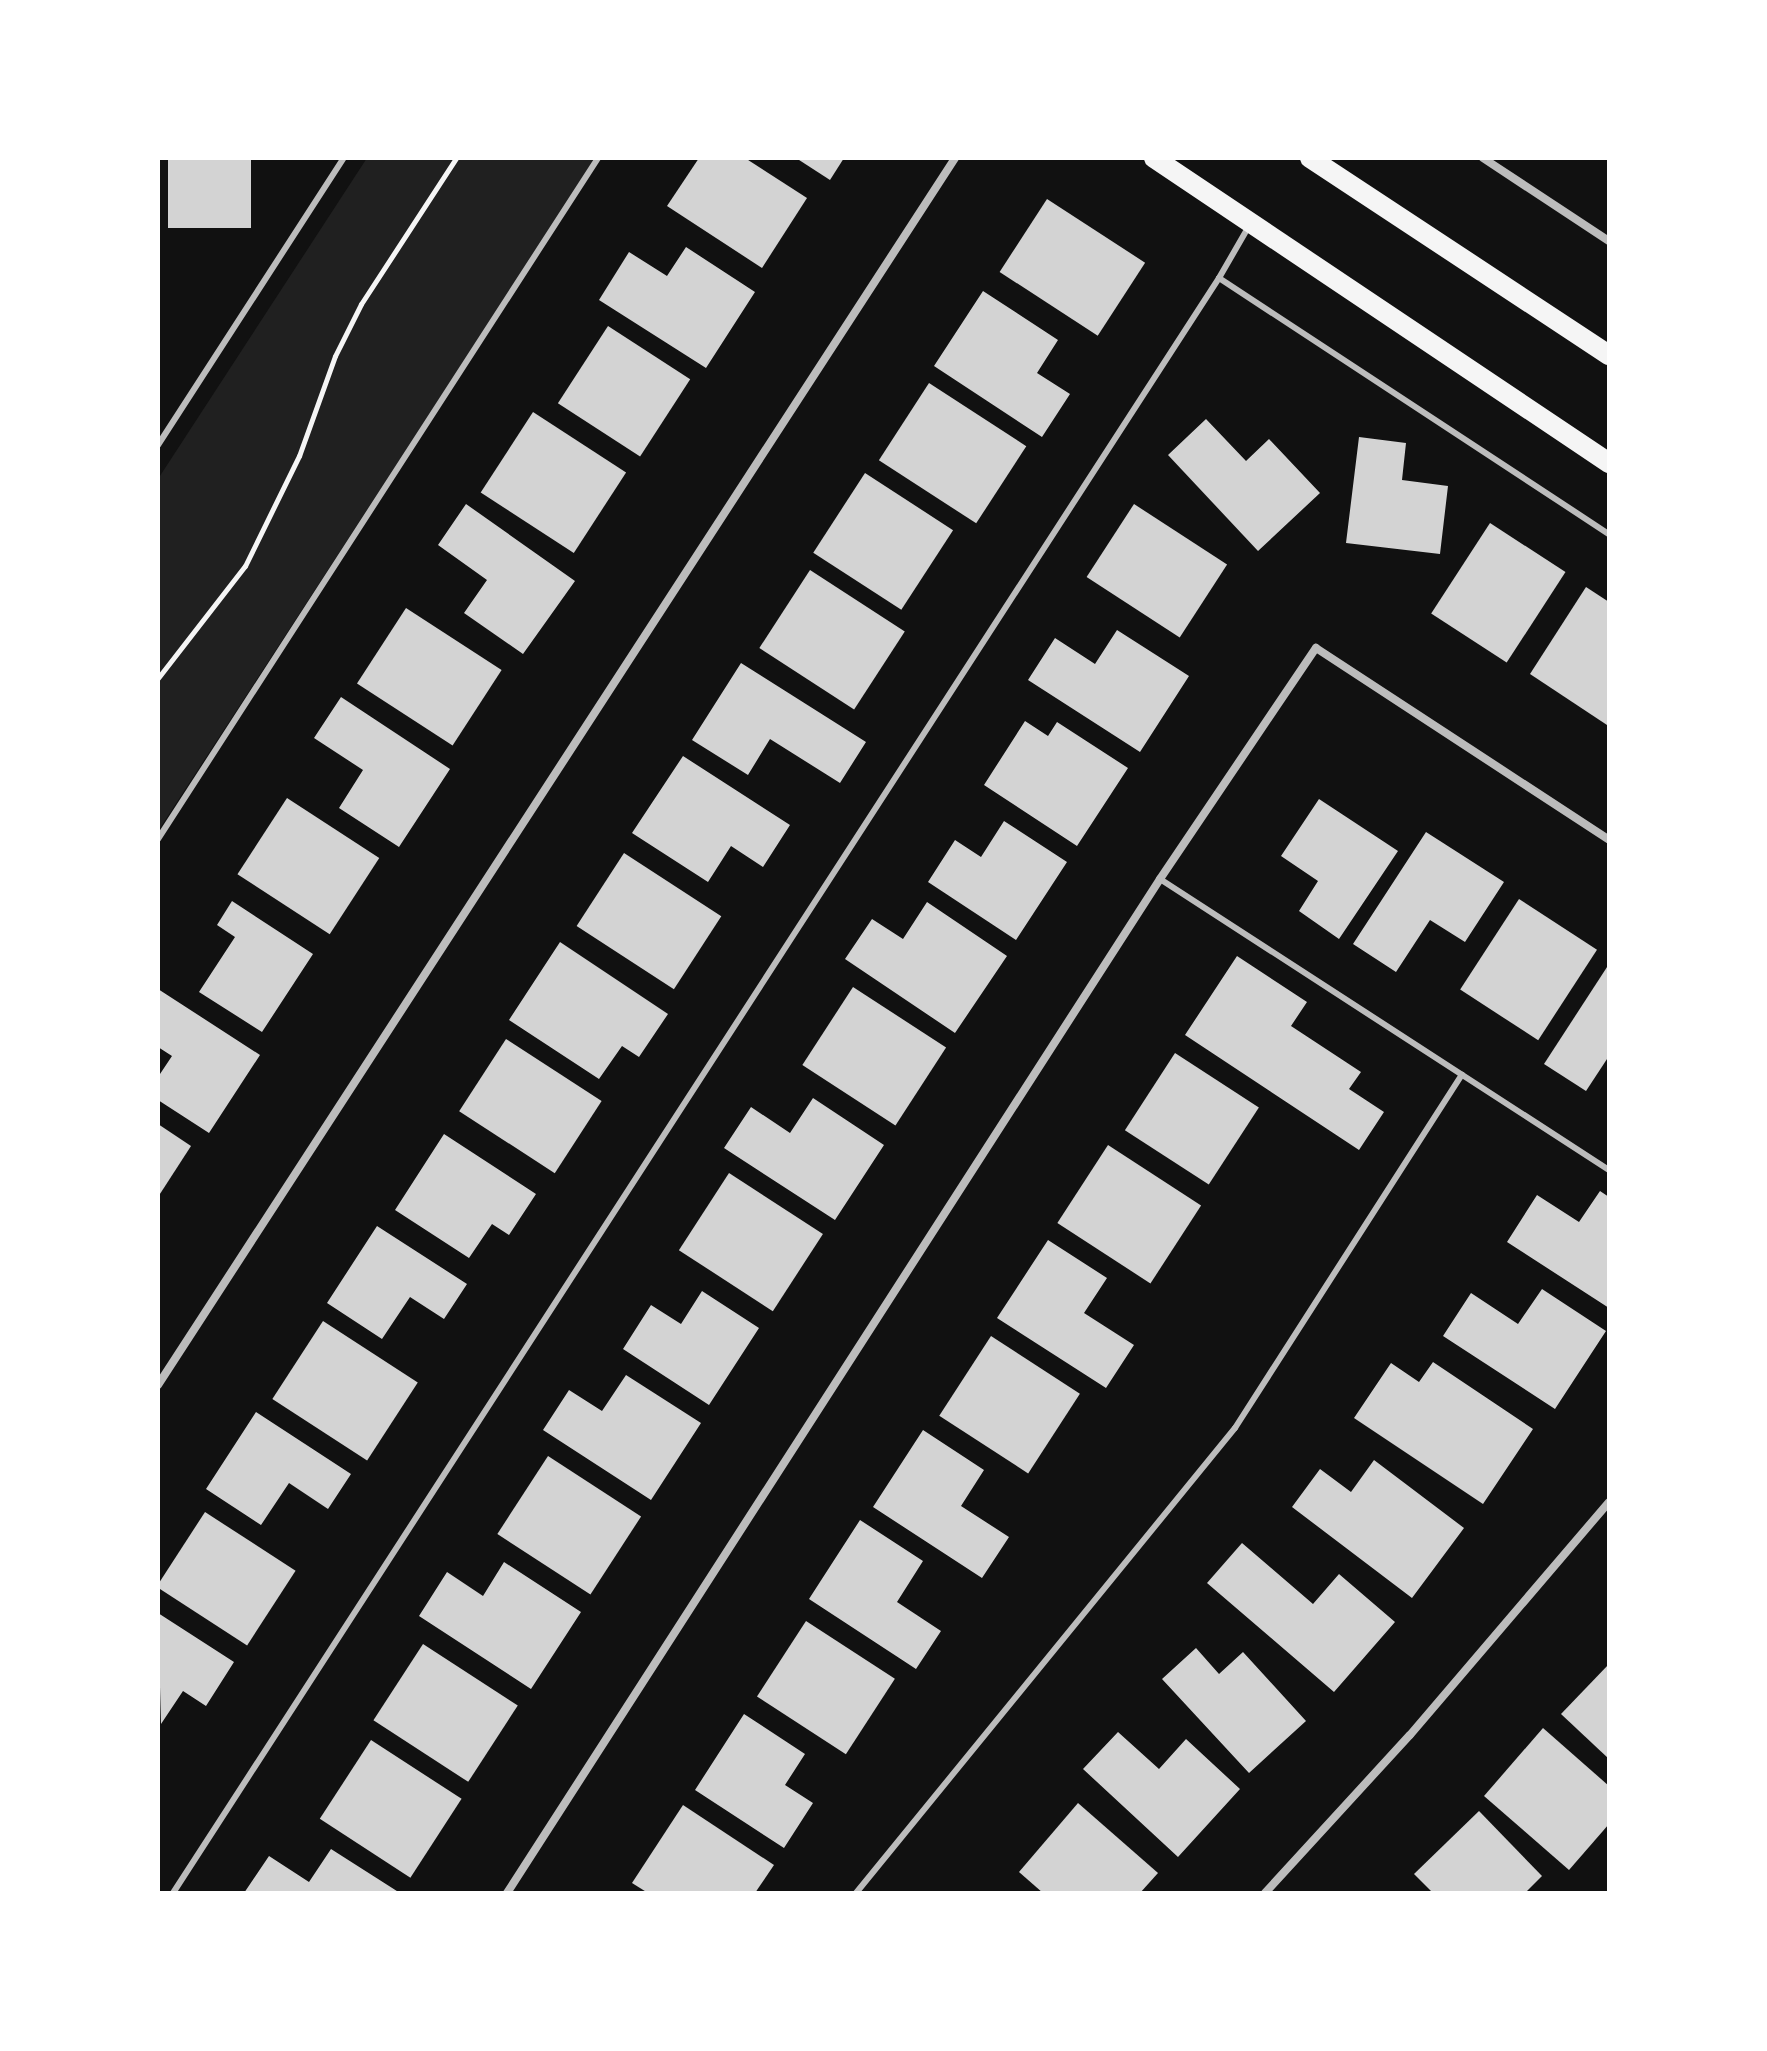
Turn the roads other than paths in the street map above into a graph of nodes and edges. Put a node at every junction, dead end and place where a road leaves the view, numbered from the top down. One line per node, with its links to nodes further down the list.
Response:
1 (344, 158): 11 (lane)
2 (598, 158): 14 (lane)
3 (955, 158): 19 (street)
4 (1154, 158): 7 (main road)
5 (1310, 158): 10 (main road)
6 (1483, 158): 8 (street)
7 (1251, 223): 9 (lane); 12 (main road)
8 (1609, 241)
9 (1219, 278): 13 (lane); 21 (lane)
10 (1609, 355)
11 (158, 445)
12 (1609, 463)
13 (1609, 534)
14 (158, 839)
15 (1609, 840): 16 (street)
16 (1160, 879): 17 (lane); 22 (street)
17 (1462, 1075): 18 (lane); 23 (lane)
18 (1609, 1170)
19 (158, 1385)
20 (1609, 1502): 24 (street)
21 (173, 1893)
22 (507, 1893)
23 (856, 1893)
24 (1265, 1893)

